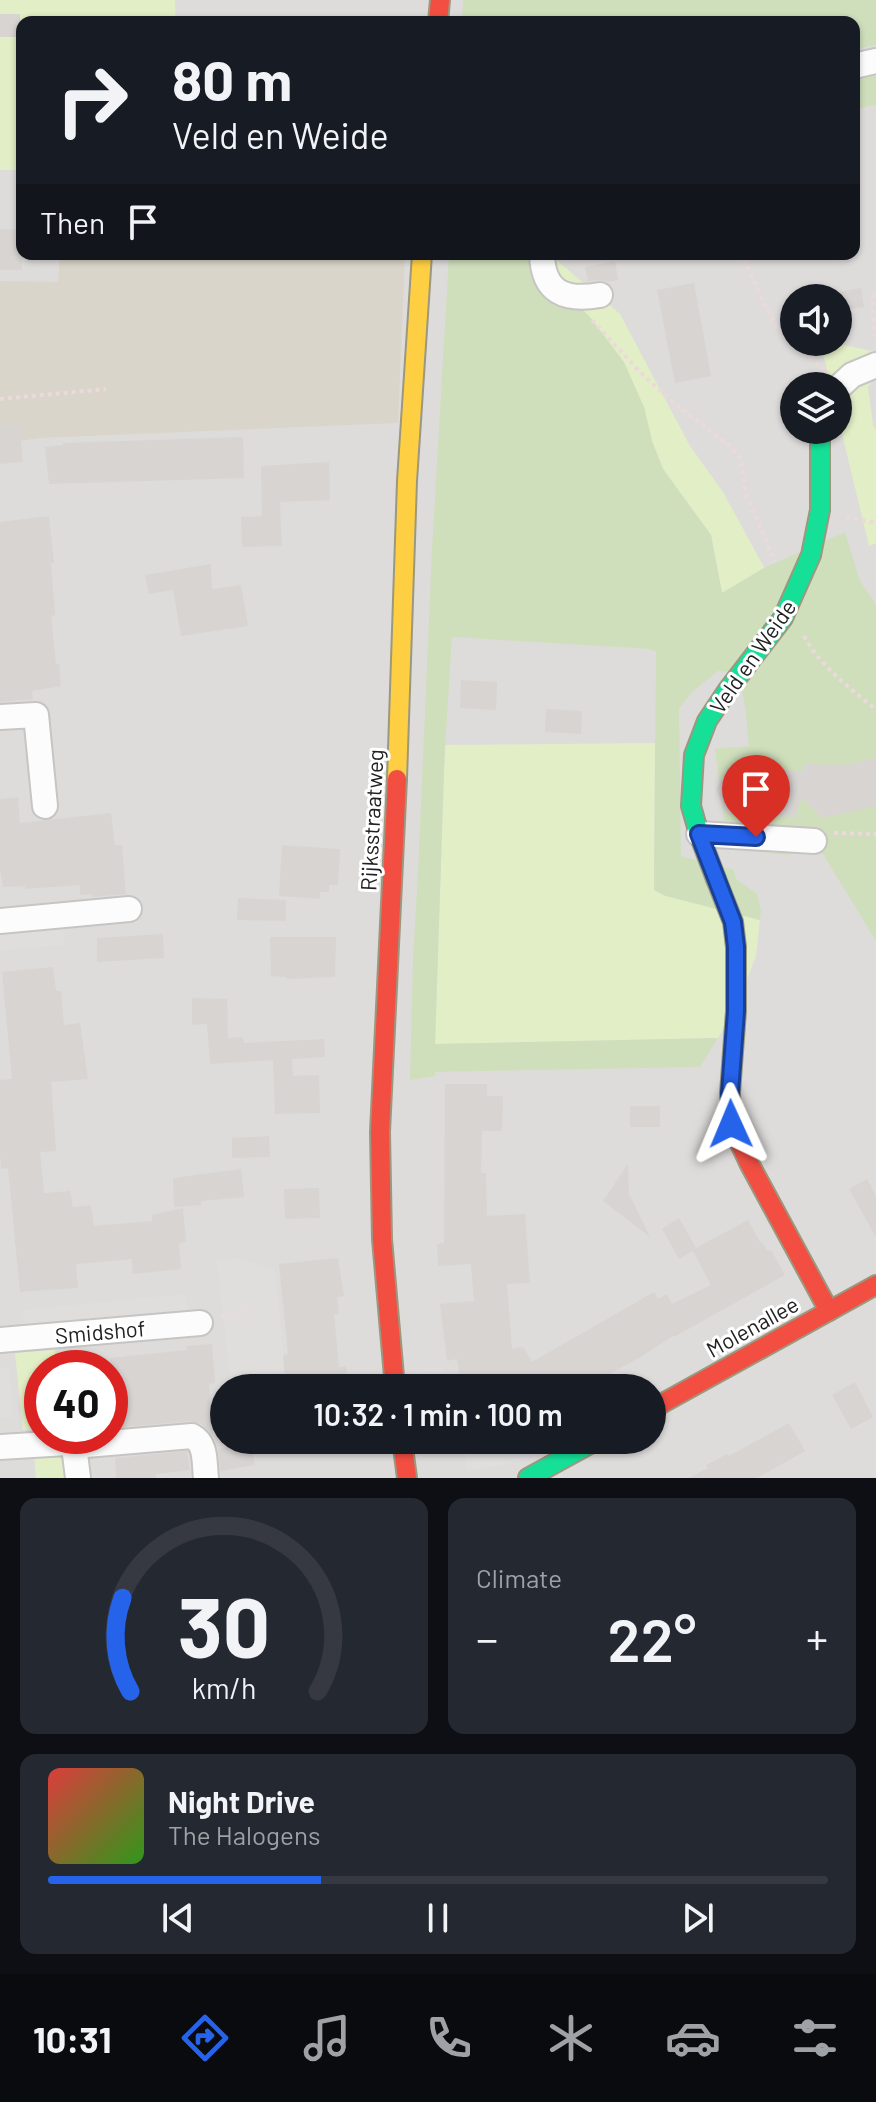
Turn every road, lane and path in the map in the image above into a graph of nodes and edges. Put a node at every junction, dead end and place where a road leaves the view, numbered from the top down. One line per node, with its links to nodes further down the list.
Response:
1 (422, 260): 27 (main road, Rijksstraatweg)
2 (543, 260): 5 (street)
3 (744, 260): 9 (path)
4 (876, 292): 6 (path)
5 (594, 296): 14 (path)
6 (874, 320): 7 (path)
7 (876, 338)
8 (876, 365): 10 (street)
9 (824, 372)
10 (852, 375)
11 (106, 389): 12 (path)
12 (0, 399)
13 (820, 444): 14 (main road, Veld en Weide)
14 (793, 600): 15 (path); 18 (main road, Veld en Weide)
15 (876, 710)
16 (0, 717): 17 (street)
17 (45, 806)
18 (699, 834): 20 (street); 24 (main road, Veld en Weide)
19 (876, 834): 20 (path)
20 (814, 841)
21 (129, 909): 22 (street)
22 (0, 921)
23 (876, 1285): 24 (main road, Molenallee)
24 (829, 1311): 28 (main road, Molenallee)
25 (200, 1323): 26 (street, Smidshof)
26 (0, 1340)
27 (394, 1374)
28 (666, 1401)
29 (128, 1441): 36 (street)
30 (24, 1446): 31 (street)
31 (0, 1447)
32 (75, 1454): 35 (street)
33 (404, 1454): 37 (main road)
34 (572, 1454): 38 (main road)
35 (78, 1478)
36 (206, 1478)
37 (407, 1478)
38 (528, 1478)

